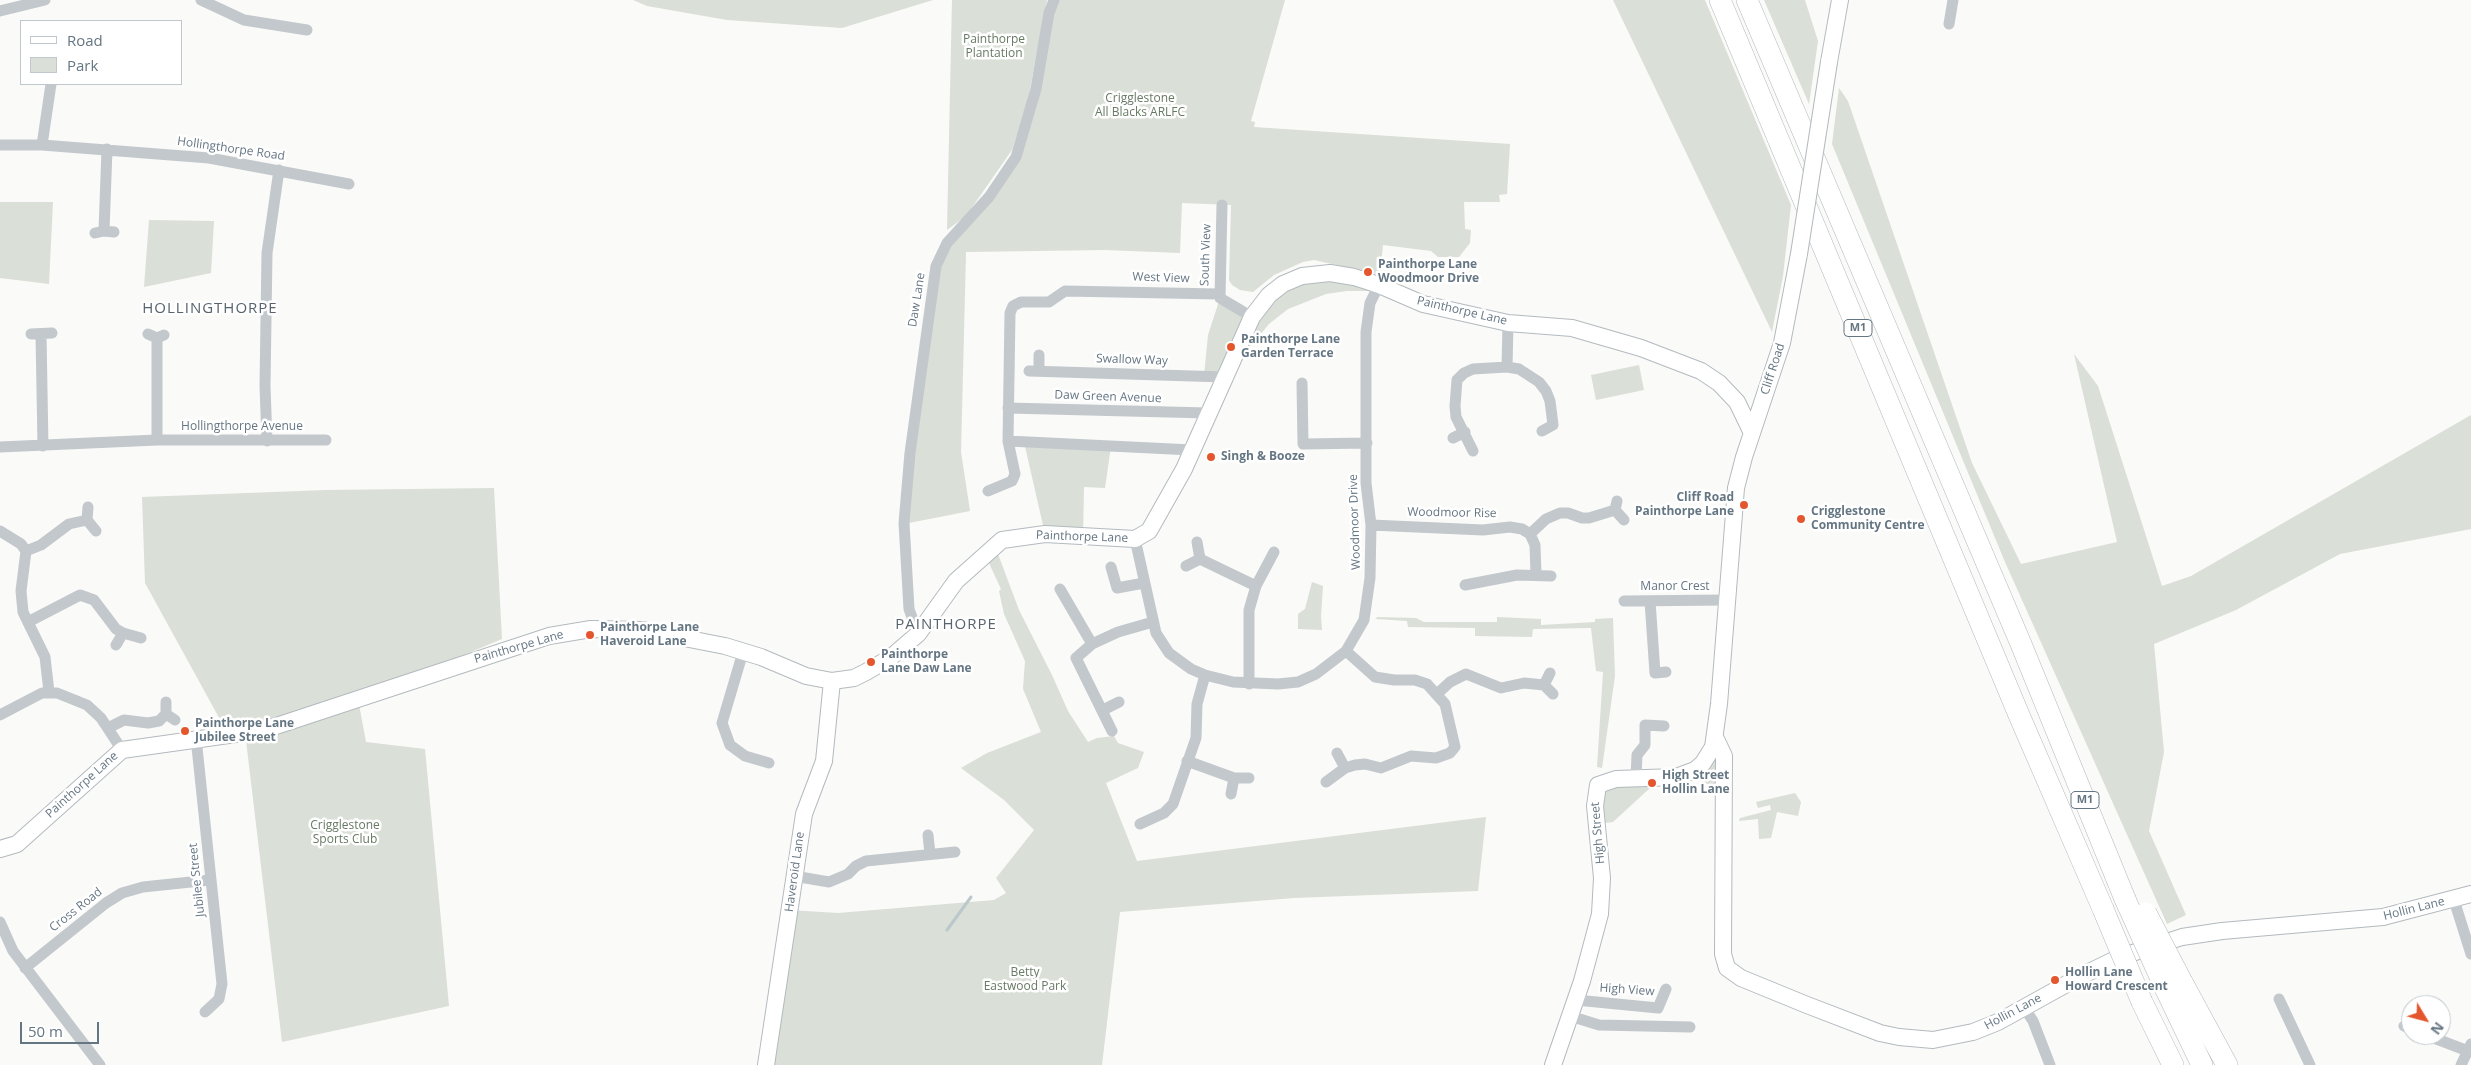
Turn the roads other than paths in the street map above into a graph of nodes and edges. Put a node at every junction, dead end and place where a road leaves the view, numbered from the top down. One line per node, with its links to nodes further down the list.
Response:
1 (45, 0): 8 (street)
2 (201, 0): 10 (street)
3 (1054, 0): 71 (street, Daw Lane)
4 (1720, 0): 123 (highway, M1, bridge)
5 (1747, 0): 119 (highway, M1, bridge)
6 (1840, 0): 33 (street, Cliff Road, bridge)
7 (1953, 0): 9 (street)
8 (0, 11)
9 (1949, 24)
10 (307, 30)
11 (51, 85): 13 (street)
12 (0, 144): 13 (street, Hollingthorpe Road)
13 (42, 145): 14 (street, Hollingthorpe Road)
14 (107, 149): 15 (street, Hollingthorpe Road); 18 (street)
15 (279, 170): 16 (street, Hollingthorpe Road); 37 (street)
16 (349, 184)
17 (1222, 205): 20 (street, South View)
18 (104, 232)
19 (1379, 285): 21 (street, Painthorpe Lane); 22 (street, Painthorpe Lane); 39 (street, Woodmoor Drive)
20 (1218, 294): 21 (street, South View); 29 (street, West View)
21 (1252, 316): 27 (street, Painthorpe Lane)
22 (1508, 323): 26 (street); 33 (street, Painthorpe Lane)
23 (41, 334): 40 (street)
24 (156, 336): 35 (street)
25 (1039, 355): 27 (street, Swallow Way)
26 (1508, 367): 31 (street); 32 (street)
27 (1224, 377): 30 (street, Painthorpe Lane)
28 (1302, 383): 39 (street)
29 (1008, 408): 30 (street, Daw Green Avenue); 38 (street)
30 (1208, 413): 42 (street, Painthorpe Lane)
31 (1542, 431)
32 (1465, 432): 34 (street); 43 (street)
33 (1752, 433): 65 (street, Cliff Road)
34 (1453, 438)
35 (158, 440): 37 (street, Hollingthorpe Avenue); 40 (street, Hollingthorpe Avenue)
36 (326, 440): 37 (street, Hollingthorpe Avenue)
37 (267, 441)
38 (1008, 442): 42 (street); 44 (street)
39 (1367, 443): 48 (street, Woodmoor Drive)
40 (43, 446): 41 (street, Hollingthorpe Avenue)
41 (0, 447)
42 (1192, 450): 52 (street, Painthorpe Lane)
43 (1473, 451)
44 (988, 490)
45 (88, 507): 46 (street)
46 (87, 520): 49 (street); 54 (street)
47 (1624, 520): 51 (street)
48 (1371, 525): 51 (street, Woodmoor Rise); 75 (street, Woodmoor Drive)
49 (96, 530)
50 (0, 531): 54 (street)
51 (1530, 534): 59 (street)
52 (1135, 539): 61 (street, Woodmoor Drive); 71 (street, Painthorpe Lane)
53 (1197, 542): 56 (street)
54 (26, 551): 68 (street)
55 (1274, 552): 63 (street)
56 (1200, 559): 57 (street); 63 (street)
57 (1186, 566)
58 (1111, 567): 61 (street)
59 (1536, 575): 60 (street); 62 (street)
60 (1551, 576)
61 (1144, 583): 69 (street, Woodmoor Drive)
62 (1465, 585)
63 (1256, 586): 81 (street)
64 (1060, 590): 73 (street)
65 (1726, 600): 67 (street, Manor Crest); 95 (street, Cliff Road)
66 (1624, 601): 67 (street, Manor Crest)
67 (1650, 601): 77 (street)
68 (28, 622): 70 (street); 83 (street)
69 (1153, 622): 73 (street); 79 (street, Woodmoor Drive)
70 (123, 633): 72 (street); 74 (street)
71 (918, 634): 80 (street, Painthorpe Lane)
72 (141, 638)
73 (1092, 644): 88 (street)
74 (116, 646)
75 (1346, 651): 81 (street, Woodmoor Drive); 84 (street)
76 (743, 652): 80 (street, Painthorpe Lane); 96 (street, Painthorpe Lane); 100 (street)
77 (1666, 672)
78 (1550, 674): 82 (street)
79 (1205, 676): 81 (street, Woodmoor Drive); 99 (street)
80 (832, 681): 112 (street, Haveroid Lane)
81 (1249, 684)
82 (1544, 685): 84 (street); 85 (street)
83 (49, 692): 89 (street); 93 (street)
84 (1437, 694): 101 (street)
85 (1553, 694)
86 (166, 702): 93 (street)
87 (1119, 702): 88 (street)
88 (1102, 710): 94 (street)
89 (0, 715)
90 (1637, 716): 91 (street)
91 (1646, 726): 92 (street); 104 (street)
92 (1664, 726)
93 (108, 728): 97 (street)
94 (1112, 731)
95 (1715, 737): 104 (street, High Street); 124 (street, Hollin Lane)
96 (196, 738): 97 (street, Painthorpe Lane); 113 (street, Jubilee Street)
97 (122, 750): 109 (street, Painthorpe Lane)
98 (1337, 753): 101 (street)
99 (1188, 760): 102 (street); 107 (street)
100 (769, 763)
101 (1345, 768): 105 (street)
102 (1234, 778): 103 (street); 106 (street)
103 (1249, 778)
104 (1636, 778): 122 (street, High Street)
105 (1326, 782)
106 (1231, 794)
107 (1140, 824)
108 (928, 834): 111 (street)
109 (0, 849)
110 (955, 852): 111 (street)
111 (930, 854): 112 (street)
112 (794, 876): 131 (street, Haveroid Lane)
113 (210, 880): 118 (street, Cross Road); 125 (street, Jubilee Street)
114 (2471, 894): 115 (street, Hollin Lane)
115 (2454, 900): 117 (street); 124 (street, Hollin Lane)
116 (0, 922): 118 (street)
117 (2471, 954)
118 (25, 968): 130 (street)
119 (2174, 986): 136 (highway, M1); 137 (highway, M1)
120 (1666, 989): 122 (street, High View)
121 (2279, 999): 138 (street)
122 (1576, 1000): 126 (street, High Street)
123 (2142, 1002): 134 (highway, M1); 135 (highway, M1)
124 (2023, 1006): 133 (street)
125 (205, 1012)
126 (1570, 1016): 127 (street); 132 (street, High Street)
127 (1690, 1027)
128 (2451, 1043): 129 (street)
129 (2469, 1048): 139 (street)
130 (100, 1065)
131 (766, 1065)
132 (1553, 1065)
133 (2050, 1065)
134 (2165, 1065)
135 (2173, 1065)
136 (2202, 1065)
137 (2227, 1065)
138 (2310, 1065)
139 (2462, 1065)

